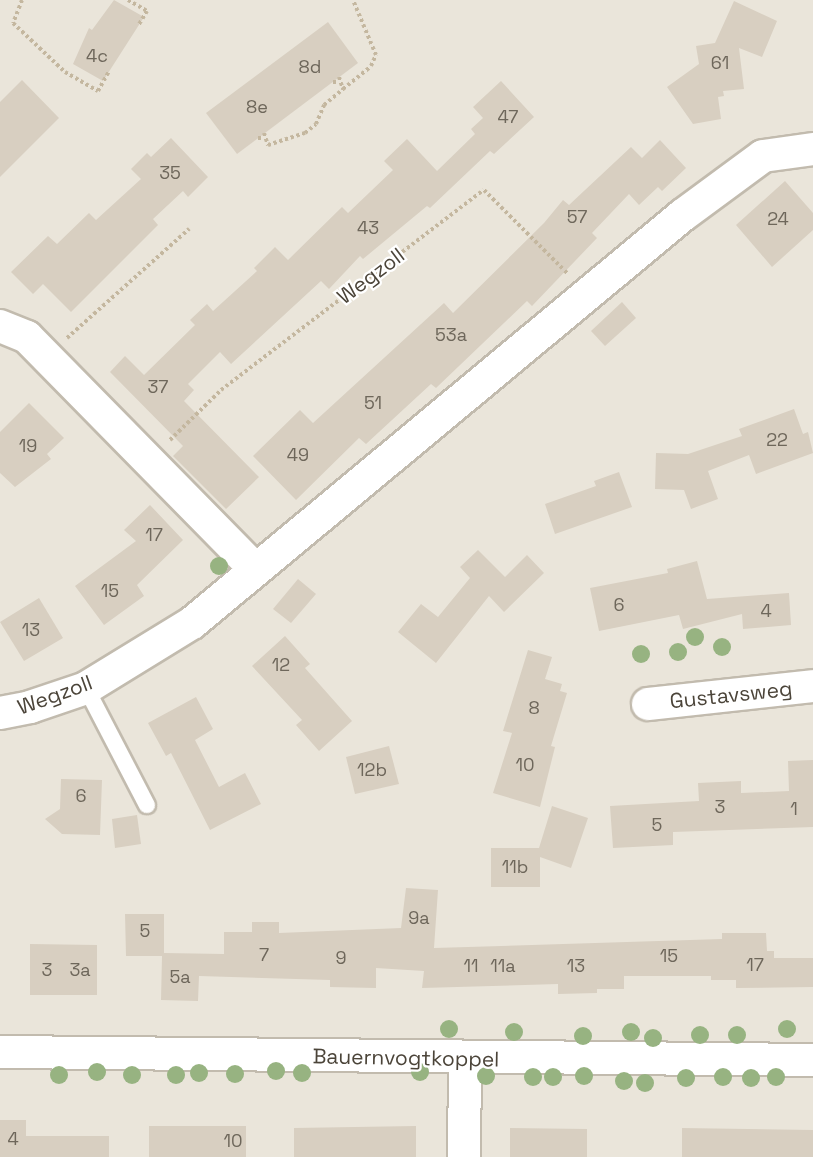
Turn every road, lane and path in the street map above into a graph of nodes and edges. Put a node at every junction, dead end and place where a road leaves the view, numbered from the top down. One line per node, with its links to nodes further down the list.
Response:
1 (22, 0): 5 (path)
2 (128, 0): 4 (path)
3 (353, 0): 7 (path)
4 (138, 27)
5 (109, 71)
6 (336, 81): 7 (path)
7 (343, 89): 8 (path)
8 (262, 136)
9 (813, 148): 11 (street, Wegzoll)
10 (189, 229): 13 (path)
11 (590, 295): 14 (path, Wegzoll); 15 (street, Wegzoll)
12 (0, 326): 13 (street)
13 (46, 356): 14 (street)
14 (147, 462): 15 (street)
15 (255, 569): 17 (street, Wegzoll)
16 (813, 686): 18 (street, Gustavsweg)
17 (86, 688): 19 (street, Wegzoll); 20 (lane)
18 (648, 704)
19 (0, 713)
20 (147, 806)
21 (0, 1052): 22 (street, Bauernvogtkoppel)
22 (465, 1059): 23 (street, Bauernvogtkoppel); 24 (street)
23 (813, 1060)
24 (464, 1157)

